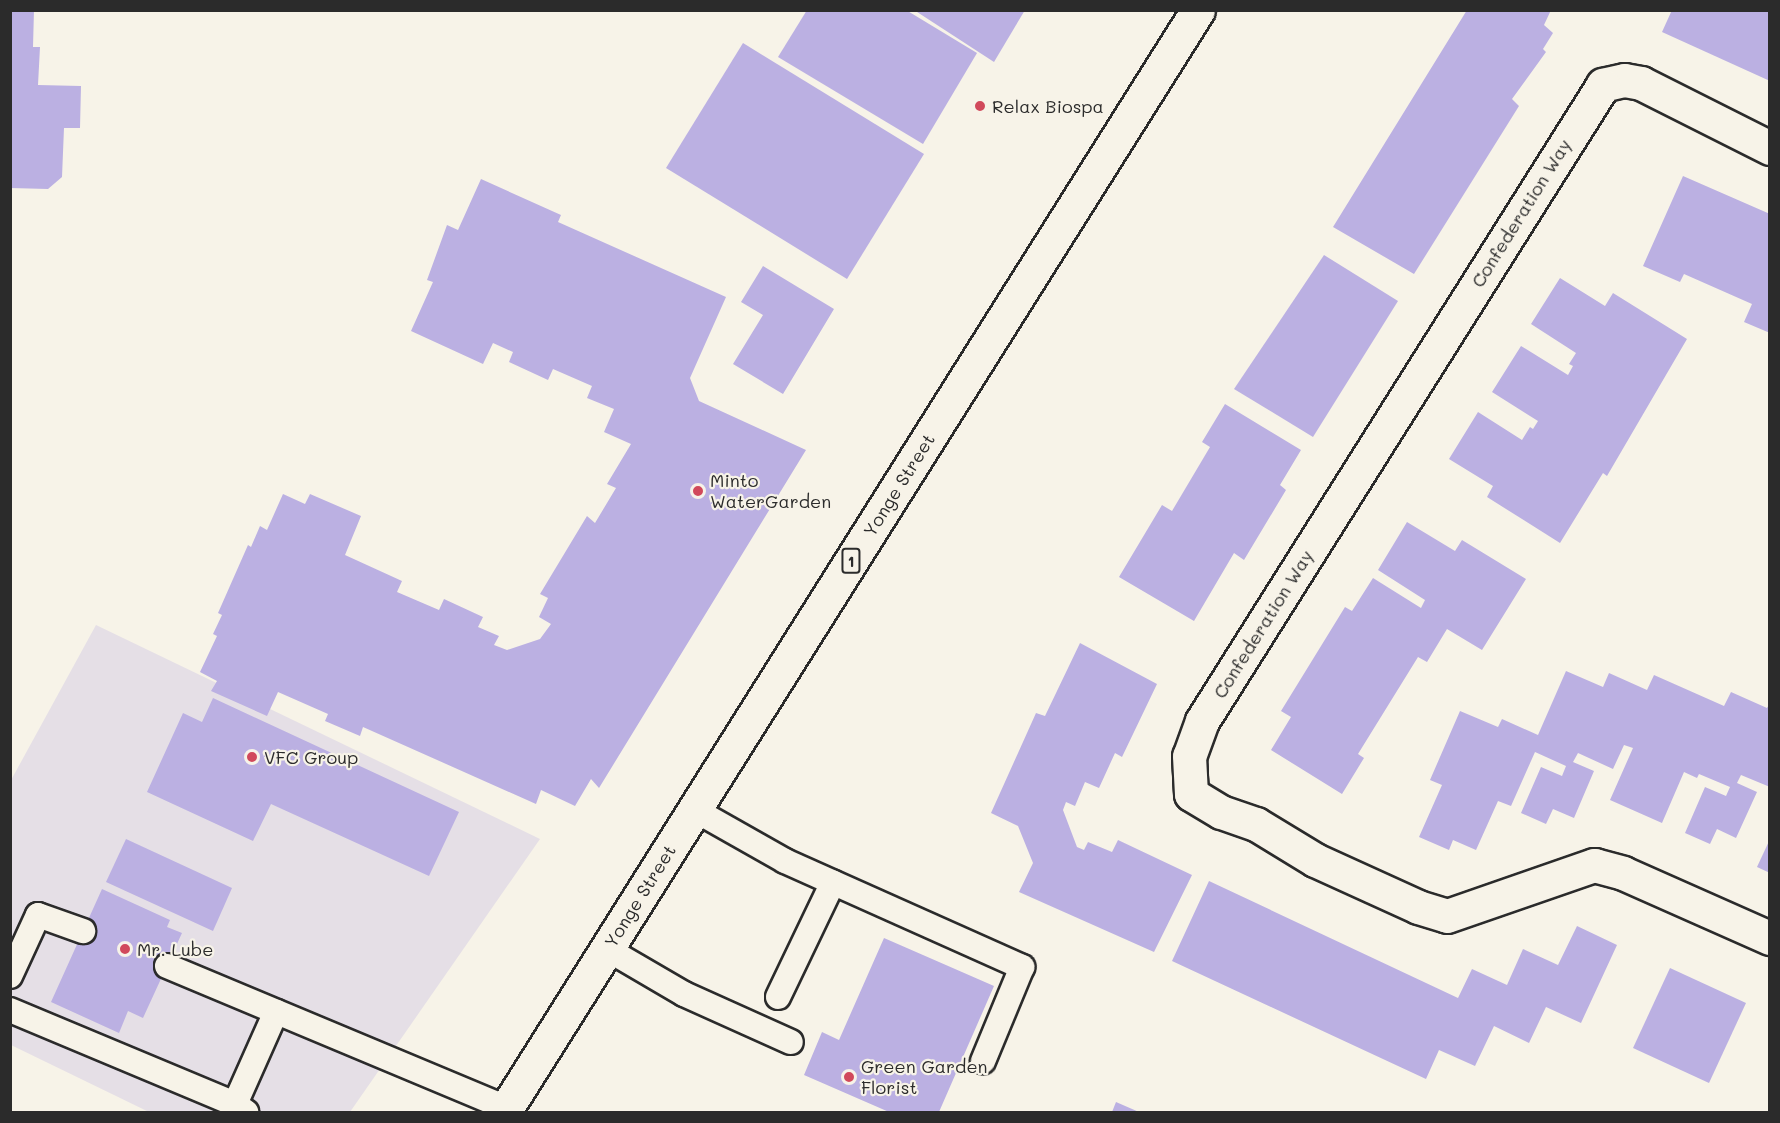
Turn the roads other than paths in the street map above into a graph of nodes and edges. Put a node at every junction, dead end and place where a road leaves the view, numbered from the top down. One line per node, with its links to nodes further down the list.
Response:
1 (1198, 10): 3 (street, Yonge Street / 1)
2 (1770, 148): 6 (street, Confederation Way)
3 (694, 810): 4 (lane); 7 (street, Yonge Street / 1)
4 (833, 882): 10 (lane); 14 (lane)
5 (83, 932): 9 (lane)
6 (1770, 938)
7 (606, 949): 13 (lane); 16 (street, Yonge Street / 1)
8 (167, 966): 12 (lane)
9 (10, 976)
10 (778, 997)
11 (10, 1011): 15 (lane)
12 (276, 1012): 15 (lane); 16 (lane)
13 (791, 1042)
14 (983, 1061)
15 (241, 1108)
16 (506, 1110)

